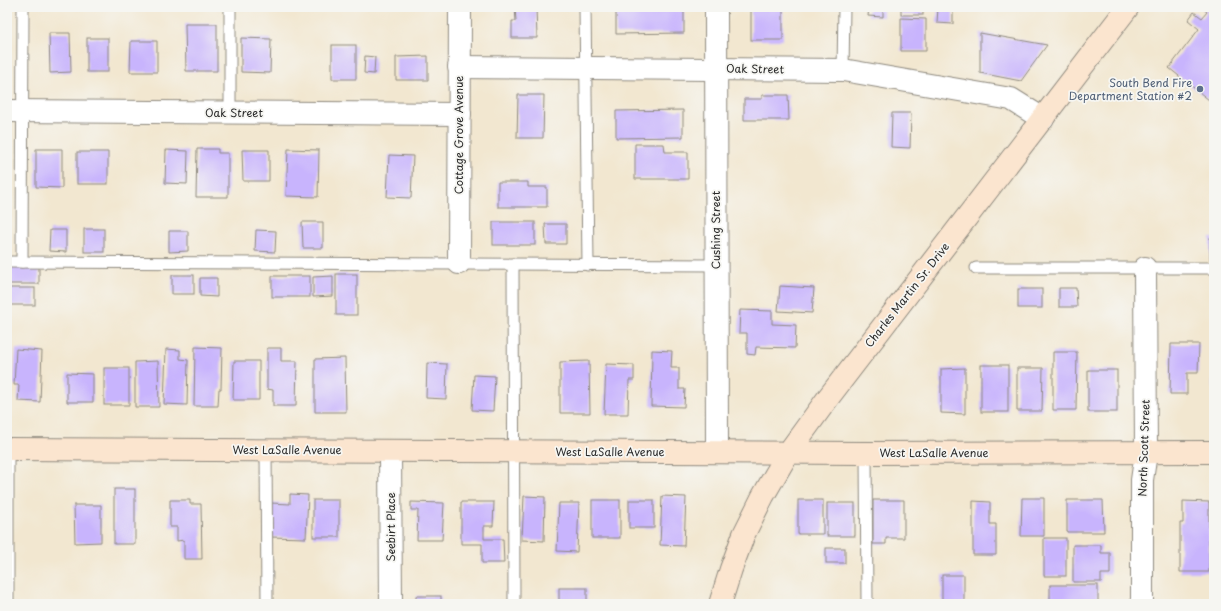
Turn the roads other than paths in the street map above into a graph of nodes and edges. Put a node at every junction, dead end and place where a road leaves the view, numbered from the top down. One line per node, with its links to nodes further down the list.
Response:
1 (23, 7): 12 (lane)
2 (230, 7): 13 (lane)
3 (460, 7): 8 (street, Cottage Grove Avenue)
4 (585, 7): 9 (lane)
5 (716, 7): 10 (street, Cushing Street)
6 (844, 7): 11 (lane)
7 (1128, 7): 15 (street, Charles Martin Sr. Drive)
8 (459, 67): 9 (street, Oak Street); 14 (street, Cottage Grove Avenue)
9 (585, 68): 10 (street, Oak Street); 20 (lane)
10 (716, 69): 11 (street, Oak Street); 21 (street, Cushing Street)
11 (843, 70): 15 (street, Oak Street)
12 (14, 111): 13 (street, Oak Street); 17 (lane)
13 (230, 112): 14 (street, Oak Street)
14 (460, 114): 18 (street, Cottage Grove Avenue)
15 (1043, 119): 30 (street, Charles Martin Sr. Drive)
16 (7, 262): 17 (lane)
17 (22, 262): 18 (lane)
18 (459, 263): 19 (lane)
19 (512, 264): 20 (lane); 28 (lane)
20 (588, 265): 21 (lane)
21 (716, 265): 29 (street, Cushing Street)
22 (976, 268): 23 (lane)
23 (1145, 268): 24 (lane); 33 (street, North Scott Street)
24 (1214, 268)
25 (8, 449): 26 (street, West LaSalle Avenue); 34 (lane)
26 (266, 450): 27 (street, West LaSalle Avenue); 35 (lane)
27 (390, 451): 28 (street, West LaSalle Avenue); 36 (street, Seebirt Place)
28 (514, 451): 29 (street, West LaSalle Avenue); 37 (lane)
29 (717, 452): 30 (street, West LaSalle Avenue)
30 (788, 452): 32 (street, West LaSalle Avenue); 38 (street, Charles Martin Sr. Drive)
31 (1214, 452): 33 (street, West LaSalle Avenue)
32 (866, 453): 33 (street, West LaSalle Avenue); 39 (lane)
33 (1146, 453): 40 (street, North Scott Street)
34 (8, 604)
35 (267, 604)
36 (391, 604)
37 (514, 604)
38 (720, 604)
39 (867, 604)
40 (1142, 604)

